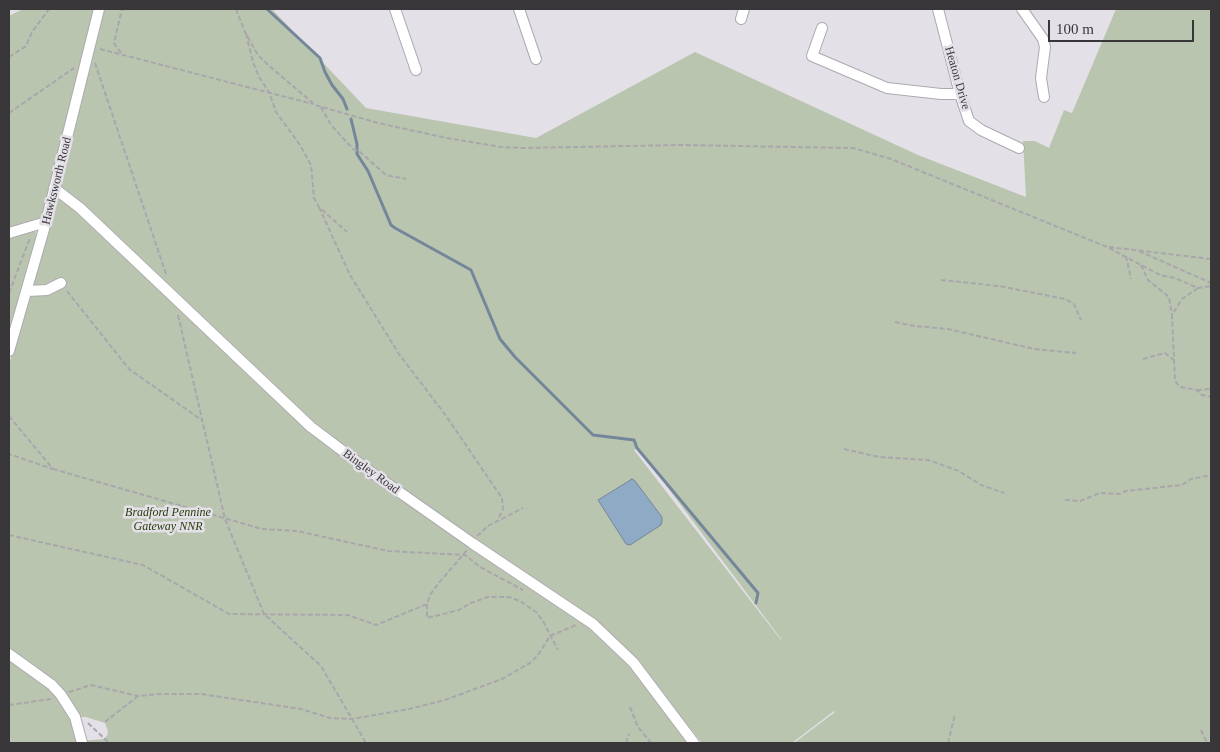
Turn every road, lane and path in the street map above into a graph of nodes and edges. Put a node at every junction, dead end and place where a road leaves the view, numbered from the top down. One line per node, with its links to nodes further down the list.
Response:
1 (49, 9): 13 (path)
2 (99, 9): 11 (street, Hawksworth Road)
3 (122, 9): 12 (path)
4 (236, 9): 10 (path)
5 (395, 9): 16 (street)
6 (519, 9): 14 (street)
7 (938, 9): 18 (street, Heaton Drive)
8 (1022, 9): 19 (street)
9 (822, 28): 18 (street)
10 (245, 32): 17 (path); 20 (path)
11 (90, 47): 12 (path); 15 (street, Hawksworth Road); 36 (path)
12 (122, 54): 17 (path)
13 (9, 57)
14 (536, 59)
15 (87, 60): 22 (path); 25 (street, Hawksworth Road)
16 (416, 70)
17 (269, 92): 20 (path); 26 (path)
18 (960, 94): 23 (street, Heaton Drive)
19 (1044, 98)
20 (315, 105): 21 (path)
21 (321, 107): 24 (path); 31 (path)
22 (9, 112)
23 (1019, 148)
24 (406, 179)
25 (54, 188): 27 (street, Hawksworth Road); 67 (street, Bingley Road)
26 (319, 207): 29 (path); 65 (path)
27 (46, 222): 28 (street); 42 (street, Hawksworth Road)
28 (34, 226): 30 (street); 43 (path)
29 (347, 232)
30 (9, 233)
31 (1107, 247): 32 (path); 33 (path)
32 (1137, 250): 34 (path); 40 (path)
33 (1126, 256): 35 (path); 37 (path)
34 (1211, 259)
35 (1140, 264): 41 (path); 44 (path)
36 (167, 278)
37 (1130, 279)
38 (941, 280): 46 (path)
39 (61, 283): 42 (street); 56 (path)
40 (1211, 285): 41 (path)
41 (1198, 288): 44 (path)
42 (27, 291): 48 (street, Hawksworth Road)
43 (9, 293)
44 (1172, 315): 51 (path)
45 (178, 316): 56 (path)
46 (1081, 320)
47 (895, 322): 49 (path)
48 (9, 352)
49 (1076, 353)
50 (1144, 359): 51 (path)
51 (1175, 361): 53 (path)
52 (1211, 389): 53 (path)
53 (1196, 390): 54 (path)
54 (1211, 397)
55 (9, 416): 59 (path)
56 (202, 421): 64 (path)
57 (844, 449): 61 (path)
58 (9, 454): 59 (path)
59 (53, 469): 64 (path)
60 (1211, 475): 62 (path)
61 (1004, 493)
62 (1065, 500)
63 (523, 508): 65 (path)
64 (225, 519): 68 (path); 71 (path)
65 (497, 521): 67 (path)
66 (9, 536): 71 (path)
67 (472, 543): 68 (path); 92 (street, Bingley Road)
68 (465, 555): 69 (path); 70 (path)
69 (530, 593)
70 (427, 604): 71 (path); 73 (path)
71 (264, 614): 82 (path)
72 (580, 623): 73 (path)
73 (550, 636): 74 (path); 82 (path)
74 (558, 650)
75 (9, 654): 77 (street)
76 (48, 693): 79 (path)
77 (61, 695): 78 (path); 87 (street)
78 (138, 696): 82 (path); 83 (path)
79 (9, 705)
80 (630, 707): 91 (path)
81 (955, 714): 93 (path)
82 (352, 720): 89 (path)
83 (105, 722)
84 (88, 723): 88 (path)
85 (1201, 730): 94 (path)
86 (629, 734): 90 (path)
87 (82, 743)
88 (109, 743)
89 (366, 743)
90 (626, 743)
91 (651, 743)
92 (694, 743)
93 (948, 743)
94 (1207, 743)

